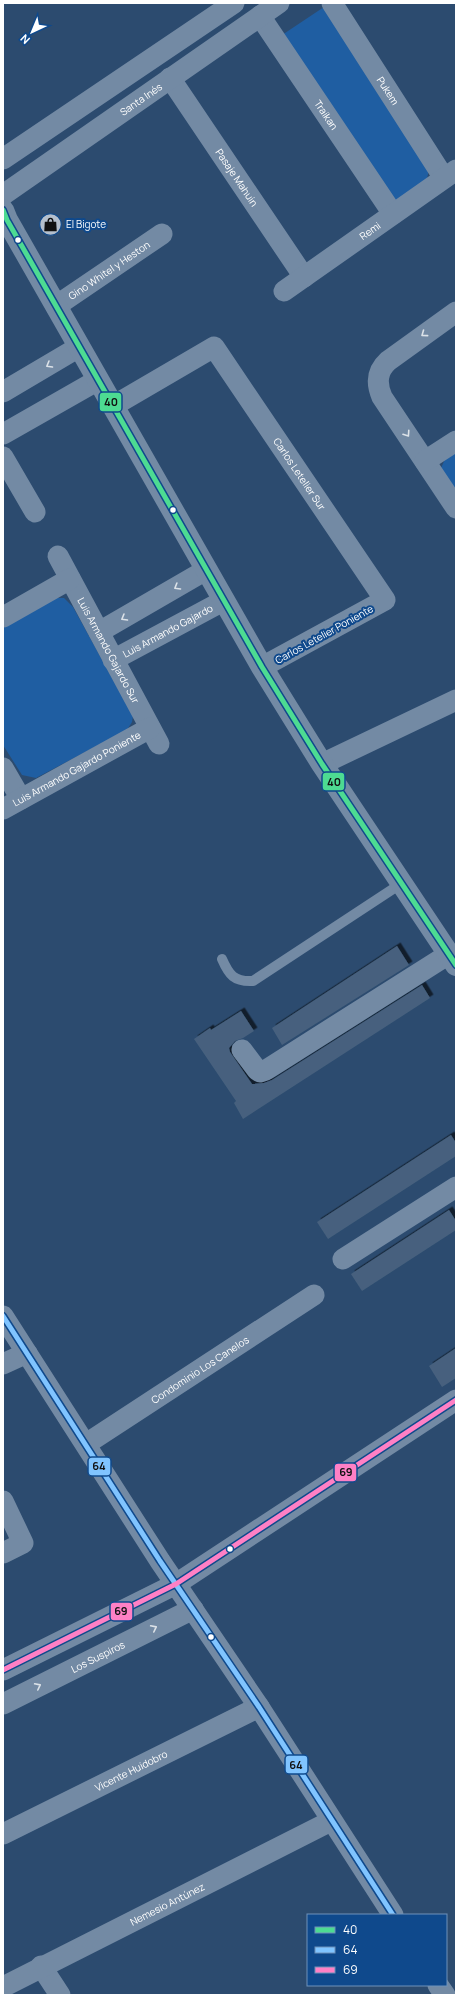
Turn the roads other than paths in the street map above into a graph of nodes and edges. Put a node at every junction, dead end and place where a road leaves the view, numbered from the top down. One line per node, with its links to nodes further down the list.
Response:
1 (234, 3): 6 (street)
2 (279, 3): 4 (street, Santa Inés)
3 (332, 3): 7 (street, Pukem)
4 (260, 16): 5 (street, Santa Inés); 10 (street, Traikan)
5 (170, 78): 8 (street, Santa Inés); 12 (street, Pasaje Mahuin)
6 (3, 159)
7 (450, 174): 10 (street, Remi)
8 (3, 195)
9 (3, 210): 14 (street)
10 (394, 214): 12 (street, Remi)
11 (162, 234): 14 (street, Gino Whitel y Heston)
12 (304, 277): 13 (street, Remi)
13 (284, 291)
14 (56, 306): 16 (street)
15 (456, 312): 22 (street, one-way to 22)
16 (79, 347): 17 (street); 18 (street, one-way to 18)
17 (98, 380): 19 (street); 20 (street)
18 (3, 392)
19 (113, 406): 27 (street); 29 (street, Carlos Letelier Sur)
20 (3, 434)
21 (456, 440): 22 (street)
22 (425, 461): 24 (street)
23 (6, 468): 25 (street)
24 (456, 508)
25 (35, 512)
26 (58, 556): 28 (street, Luis Armando Gajardo Sur)
27 (206, 570): 30 (street); 32 (street, one-way to 32)
28 (70, 579): 31 (street); 32 (street, Luis Armando Gajardo Sur)
29 (385, 600): 34 (street, Carlos Letelier Poniente)
30 (223, 601): 33 (street, Luis Armando Gajardo); 34 (street)
31 (3, 617)
32 (99, 632): 33 (street, Luis Armando Gajardo Sur)
33 (113, 660): 36 (street, Luis Armando Gajardo Sur)
34 (262, 667): 37 (street)
35 (456, 700): 37 (street)
36 (155, 736): 39 (street, Luis Armando Gajardo Poniente)
37 (322, 764): 41 (street)
38 (3, 768): 39 (street)
39 (21, 799): 40 (street, Luis Armando Gajardo Poniente)
40 (3, 809)
41 (402, 883): 42 (lane); 43 (street)
42 (222, 959)
43 (452, 959): 44 (street)
44 (242, 1050)
45 (456, 1187): 46 (street)
46 (343, 1260)
47 (314, 1295): 52 (street, Condominio Los Canelos)
48 (3, 1316): 49 (street)
49 (27, 1353): 50 (street); 52 (street)
50 (3, 1364)
51 (456, 1400): 55 (street)
52 (86, 1444): 55 (street)
53 (3, 1502): 54 (street)
54 (3, 1553)
55 (176, 1584): 56 (street); 57 (street)
56 (193, 1608): 58 (street, Los Suspiros, one-way to 56); 59 (street)
57 (3, 1670)
58 (3, 1704)
59 (259, 1707): 60 (street); 61 (street, Vicente Huidobro)
60 (331, 1821): 62 (street); 63 (street, Nemesio Antúnez)
61 (3, 1834)
62 (392, 1914)
63 (41, 1966): 65 (street, Nemesio Antúnez); 66 (street)
64 (439, 1986): 67 (street)
65 (3, 1987)
66 (60, 1995)
67 (445, 1995)

